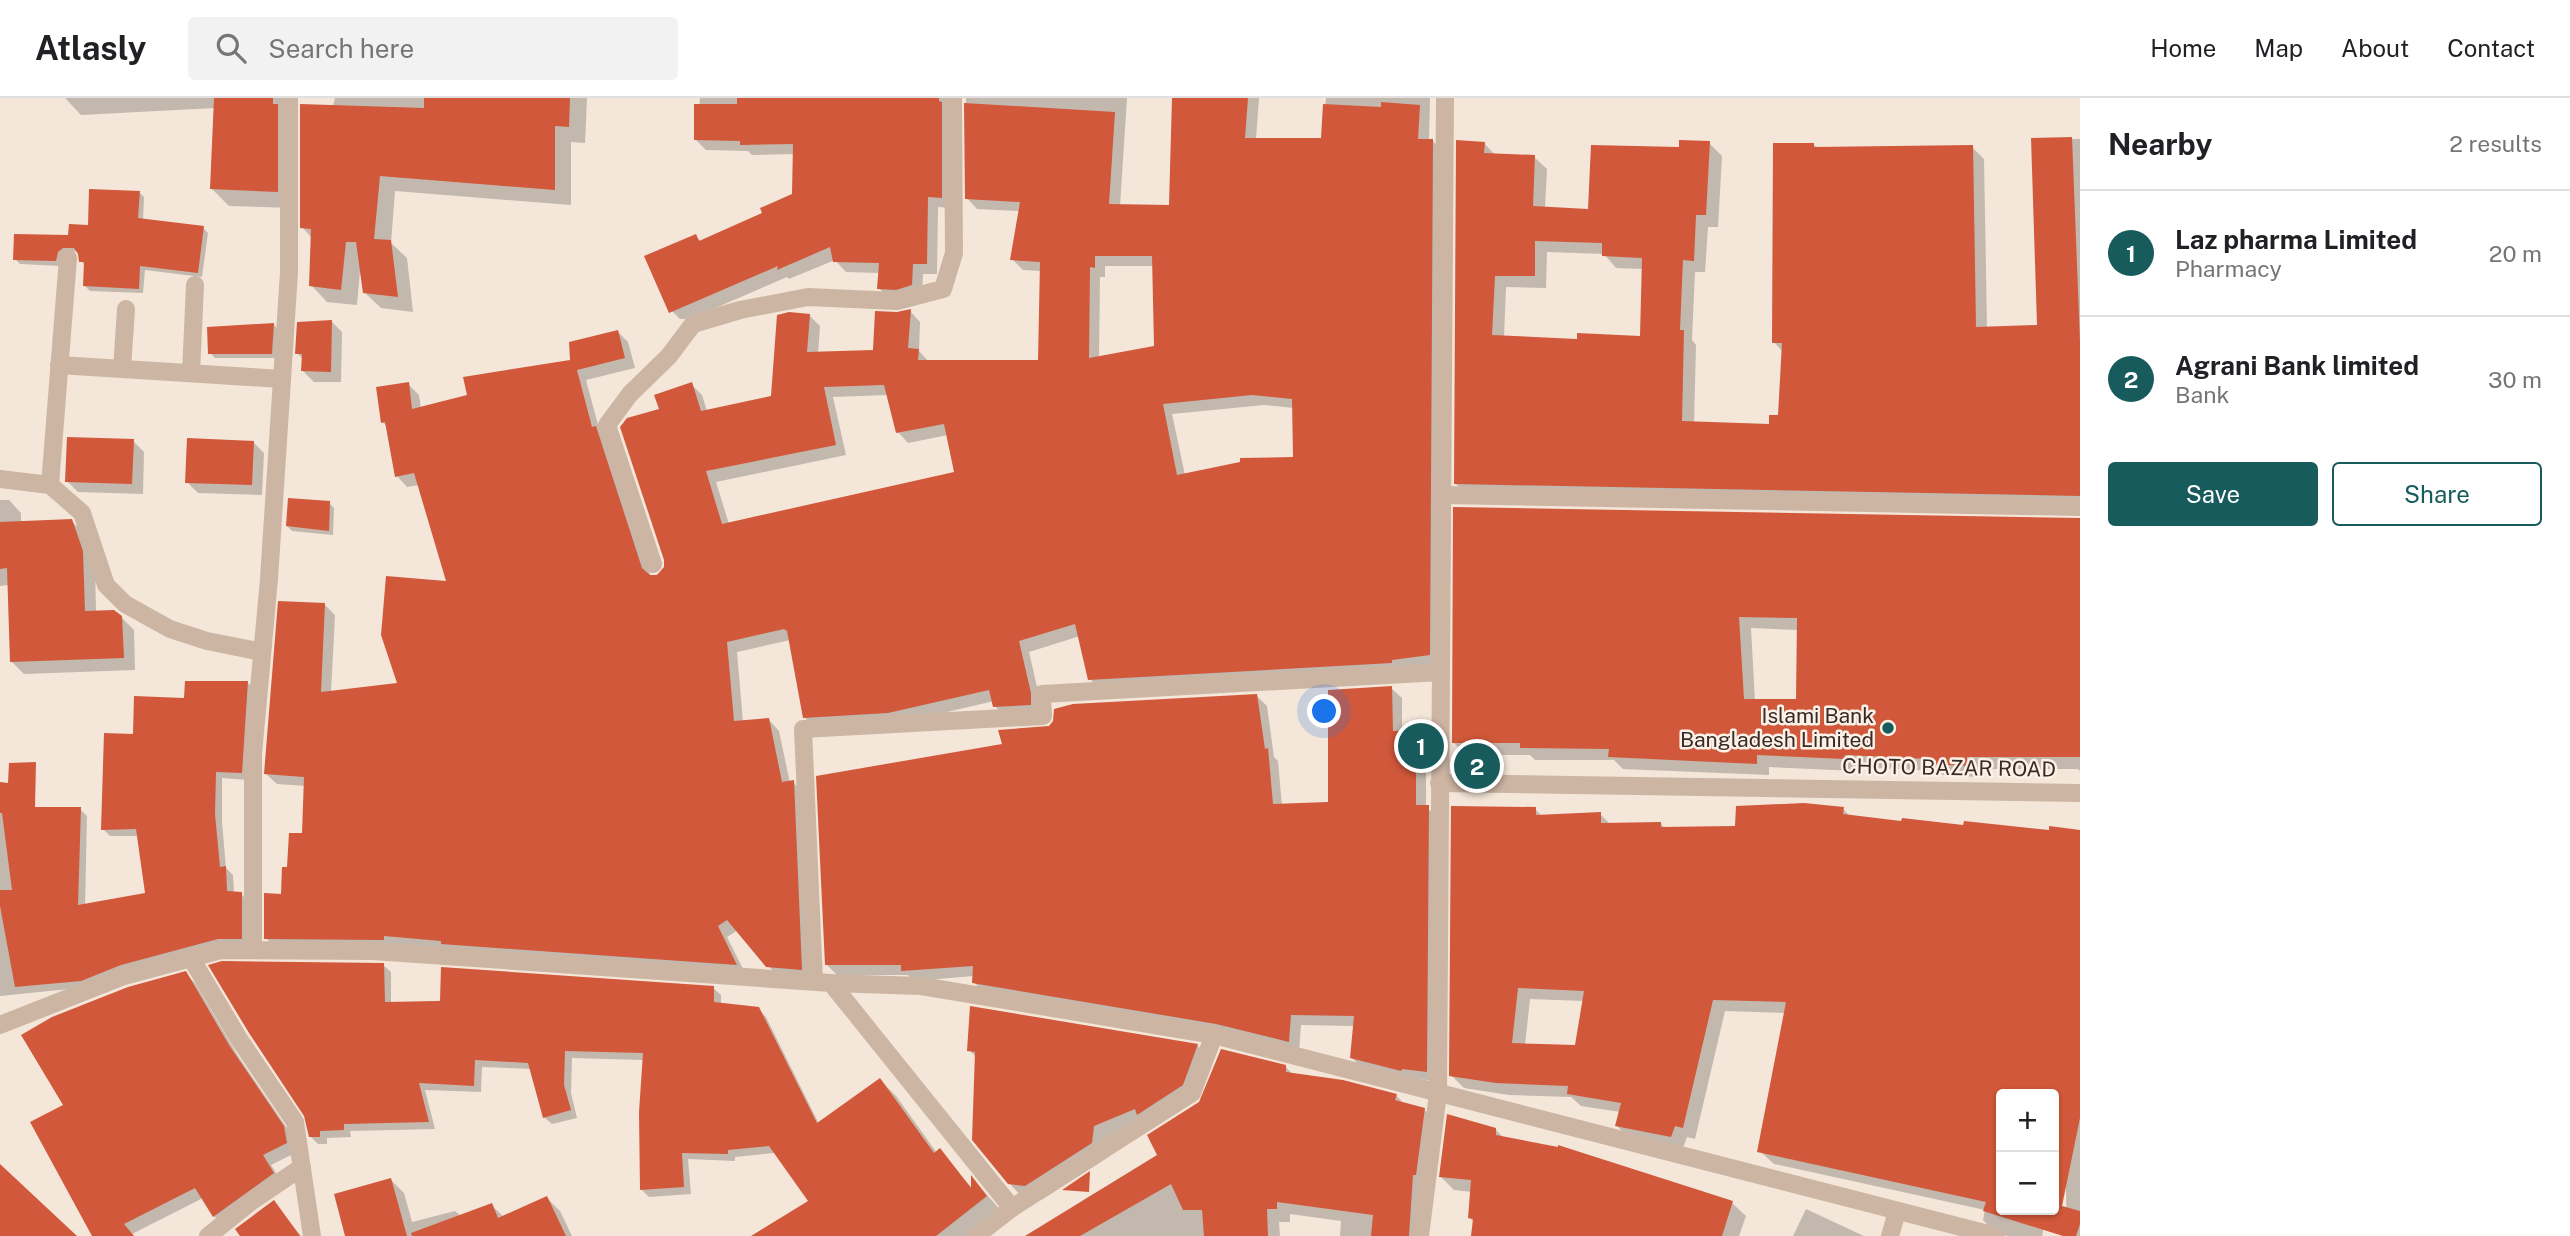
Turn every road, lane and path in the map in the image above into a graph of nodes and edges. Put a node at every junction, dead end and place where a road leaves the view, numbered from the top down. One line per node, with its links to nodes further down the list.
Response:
1 (289, 98): 10 (street)
2 (953, 98): 15 (street)
3 (1445, 98): 13 (street)
4 (68, 258): 7 (street)
5 (195, 285): 9 (street)
6 (126, 309): 8 (street)
7 (59, 365): 8 (street); 12 (street)
8 (122, 369): 9 (street)
9 (191, 373): 10 (street)
10 (282, 379): 16 (street)
11 (0, 479): 12 (street)
12 (50, 485): 16 (street)
13 (1442, 495): 14 (street); 17 (street)
14 (2080, 507)
15 (653, 564)
16 (262, 652): 20 (street)
17 (1441, 672): 18 (street); 22 (street)
18 (1439, 783): 19 (street, CHOTO BAZAR ROAD); 25 (street)
19 (2080, 793)
20 (253, 950): 21 (street); 22 (street)
21 (191, 958): 23 (street); 26 (street)
22 (823, 982): 24 (street); 27 (street)
23 (1, 1024)
24 (1214, 1035): 25 (street); 27 (street)
25 (1438, 1093): 28 (street); 32 (street)
26 (302, 1167): 29 (street); 30 (street)
27 (1012, 1208): 31 (street)
28 (1897, 1212): 33 (street); 34 (street)
29 (208, 1236)
30 (312, 1236)
31 (976, 1236)
32 (1420, 1236)
33 (1891, 1236)
34 (1996, 1236)

